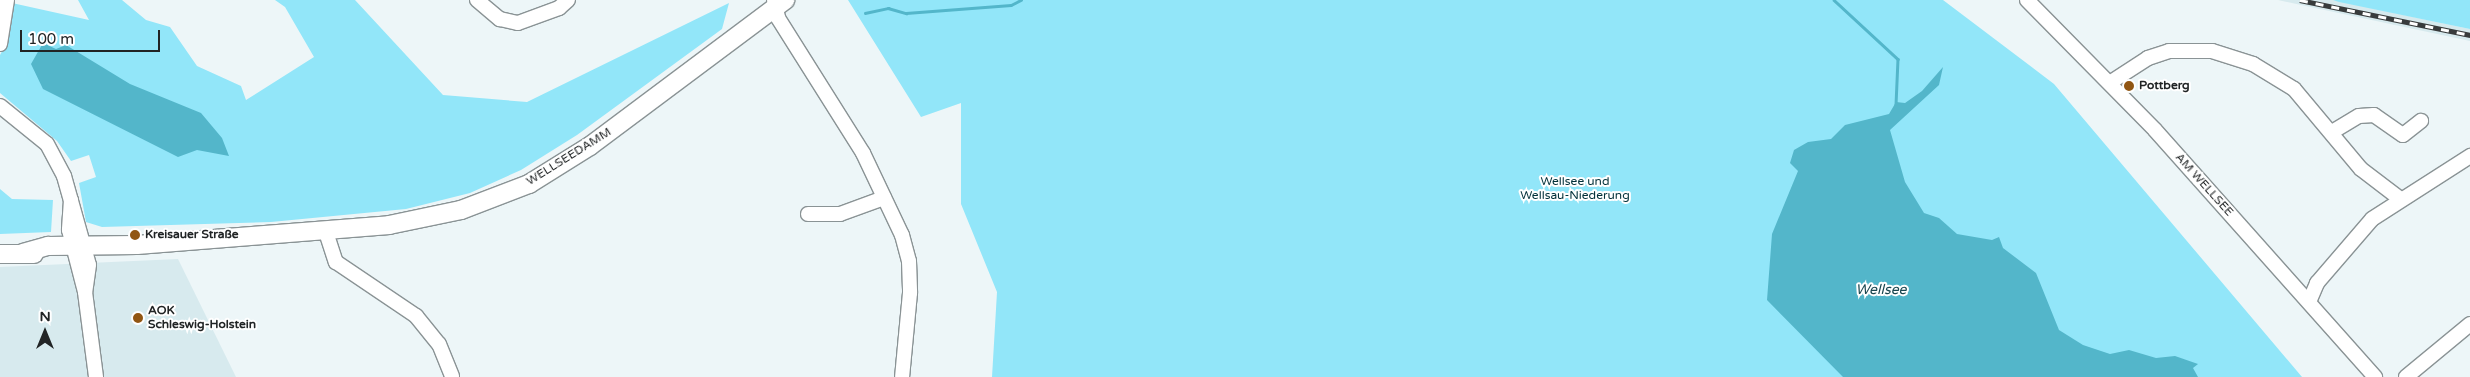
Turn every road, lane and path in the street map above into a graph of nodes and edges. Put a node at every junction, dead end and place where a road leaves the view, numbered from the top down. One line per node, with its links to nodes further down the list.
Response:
1 (7, 0): 6 (street)
2 (477, 0): 3 (street)
3 (568, 0)
4 (2027, 0): 7 (street, AM WELLSEE)
5 (778, 3): 12 (street); 15 (main road, WELLSEEDAMM)
6 (0, 44)
7 (2111, 82): 10 (street); 18 (street, AM WELLSEE)
8 (0, 106): 16 (street)
9 (2421, 120): 10 (street)
10 (2332, 132): 13 (street)
11 (2470, 156): 13 (street)
12 (884, 198): 14 (street); 22 (street)
13 (2399, 198): 18 (street)
14 (808, 214)
15 (325, 229): 16 (main road, WELLSEEDAMM); 21 (street)
16 (80, 249): 17 (main road, WELLSEEDAMM); 20 (street)
17 (0, 254)
18 (2308, 302): 23 (street, AM WELLSEE)
19 (2470, 324): 24 (street)
20 (96, 377)
21 (452, 377)
22 (902, 377)
23 (2375, 377)
24 (2406, 377)

